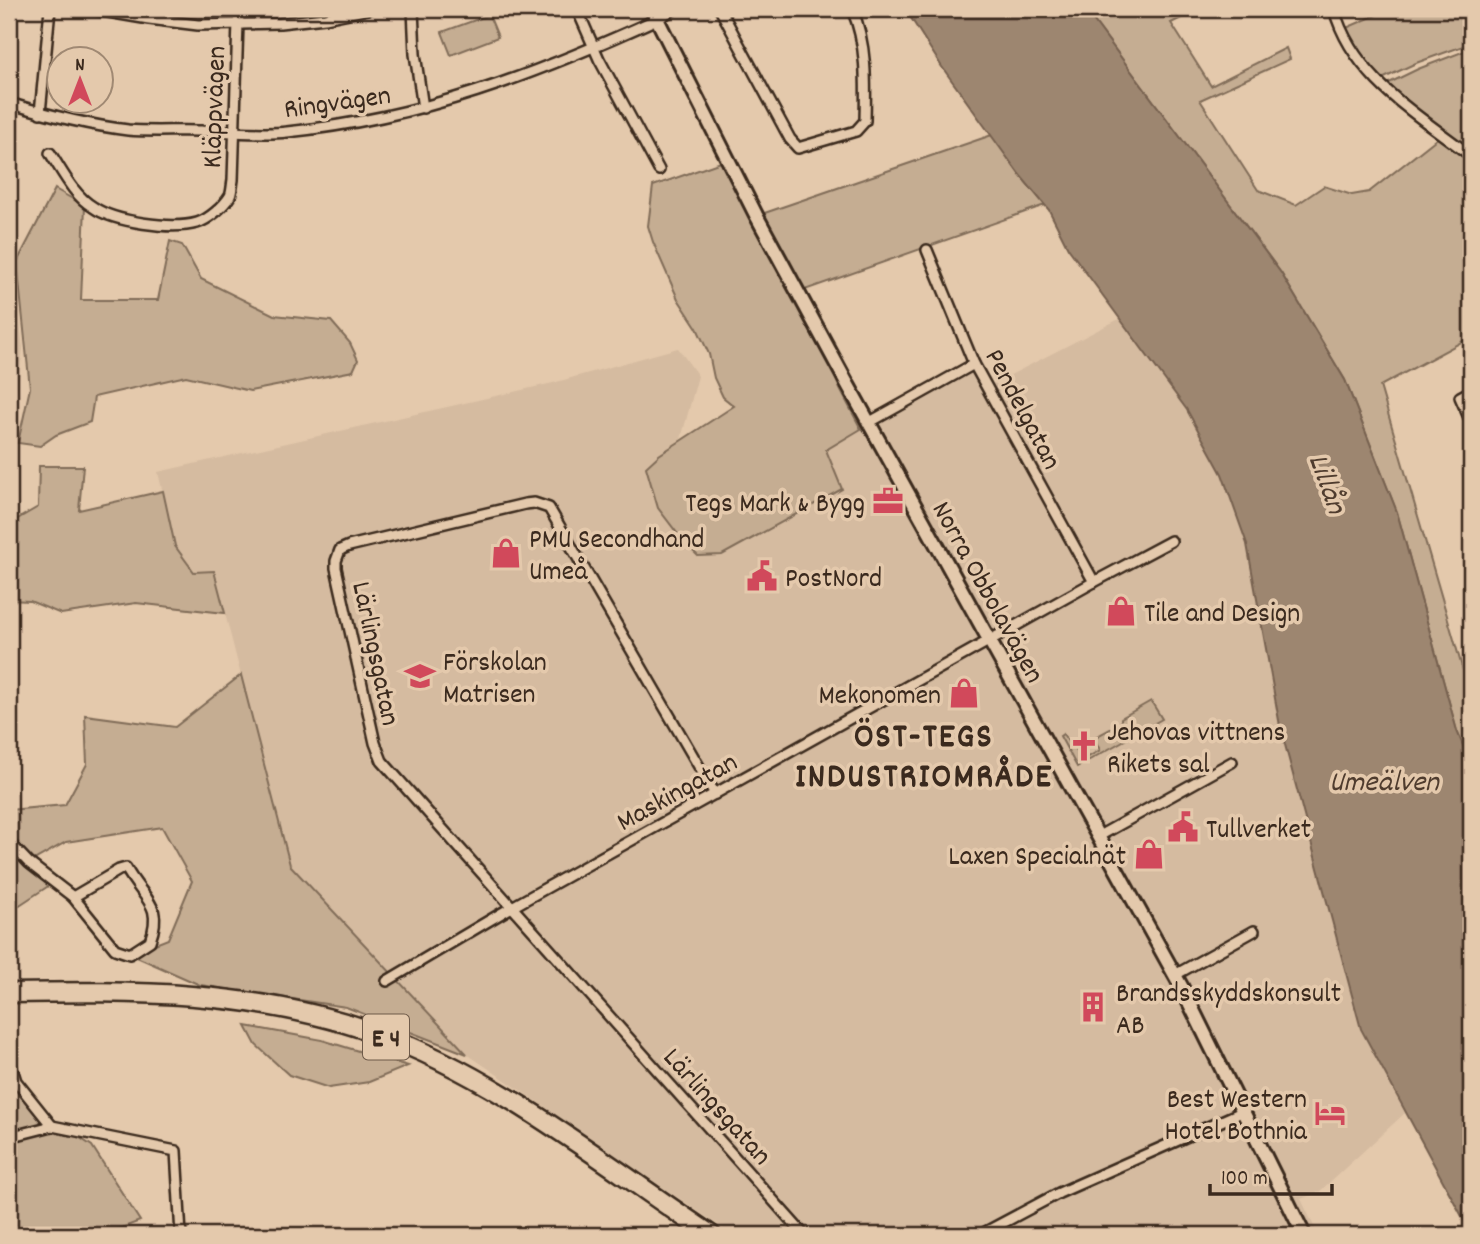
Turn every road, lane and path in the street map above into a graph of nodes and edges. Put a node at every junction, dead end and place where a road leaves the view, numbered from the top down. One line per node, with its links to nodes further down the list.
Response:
1 (50, 9): 16 (street)
2 (90, 9): 12 (street)
3 (242, 9): 12 (street, Kläppvägen)
4 (369, 9): 12 (street)
5 (413, 9): 15 (street)
6 (577, 9): 13 (street)
7 (674, 9): 11 (street, Ringvägen)
8 (720, 9): 9 (street)
9 (852, 9)
10 (1334, 9): 19 (street)
11 (654, 14): 13 (street, Ringvägen); 24 (street, Norra Obbolavägen)
12 (238, 22): 17 (street, Kläppvägen)
13 (593, 47): 15 (street, Ringvägen); 20 (street)
14 (9, 103): 16 (street, Ringvägen)
15 (423, 108): 17 (street, Ringvägen)
16 (40, 113): 17 (street, Ringvägen)
17 (235, 131): 18 (street, Kläppvägen)
18 (50, 153)
19 (1471, 156)
20 (659, 170)
21 (928, 250): 22 (street, Pendelgatan)
22 (974, 364): 24 (street); 27 (street, Pendelgatan)
23 (1471, 391): 25 (street)
24 (870, 422): 28 (street, Norra Obbolavägen)
25 (1471, 422)
26 (1171, 541): 27 (street, Maskingatan)
27 (1094, 582): 28 (street, Maskingatan)
28 (989, 642): 30 (street, Maskingatan); 31 (street, Norra Obbolavägen)
29 (1232, 762): 31 (street)
30 (715, 794): 34 (street, Maskingatan); 34 (street, Lärlingsgatan)
31 (1099, 836): 36 (street, Norra Obbolavägen)
32 (9, 842): 33 (street)
33 (73, 897): 33 (street)
34 (512, 906): 37 (street, Maskingatan); 47 (street, Lärlingsgatan)
35 (1254, 931): 36 (street)
36 (1175, 975): 41 (street, Norra Obbolavägen)
37 (387, 981)
38 (9, 993): 46 (highway, E 4)
39 (9, 1002): 45 (highway, E 4)
40 (9, 1059): 42 (street)
41 (1244, 1111): 48 (street); 49 (street, Norra Obbolavägen)
42 (52, 1126): 43 (street); 44 (street)
43 (9, 1137)
44 (181, 1235)
45 (694, 1235)
46 (711, 1235)
47 (804, 1235)
48 (980, 1235)
49 (1304, 1235)

